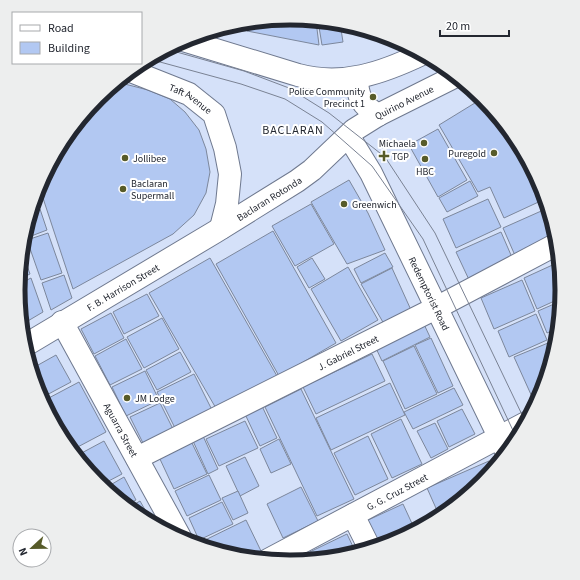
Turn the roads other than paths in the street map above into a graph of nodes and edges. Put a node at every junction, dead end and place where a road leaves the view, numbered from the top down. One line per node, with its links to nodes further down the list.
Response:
1 (194, 43): 4 (street)
2 (415, 57): 4 (street)
3 (138, 74): 8 (street, Taft Avenue)
4 (357, 78): 6 (street)
5 (450, 79): 6 (street, Quirino Avenue)
6 (378, 115): 7 (street, Quirino Avenue)
7 (351, 134): 9 (street, Baclaran Rotonda); 11 (street, Redemptorist Road)
8 (230, 174): 9 (street, Baclaran Rotonda)
9 (221, 228): 12 (street, F. B. Harrison Street)
10 (552, 247): 11 (street, J. Gabriel Street)
11 (436, 308): 14 (street, Redemptorist Road); 15 (street, J. Gabriel Street)
12 (62, 322): 13 (street, F. B. Harrison Street); 15 (street, Aguarra Street)
13 (30, 342)
14 (503, 444): 16 (street, G. G. Cruz Street)
15 (137, 458): 17 (street, Aguarra Street)
16 (353, 515): 18 (street); 19 (street, G. G. Cruz Street)
17 (176, 529)
18 (367, 543)
19 (279, 554)

